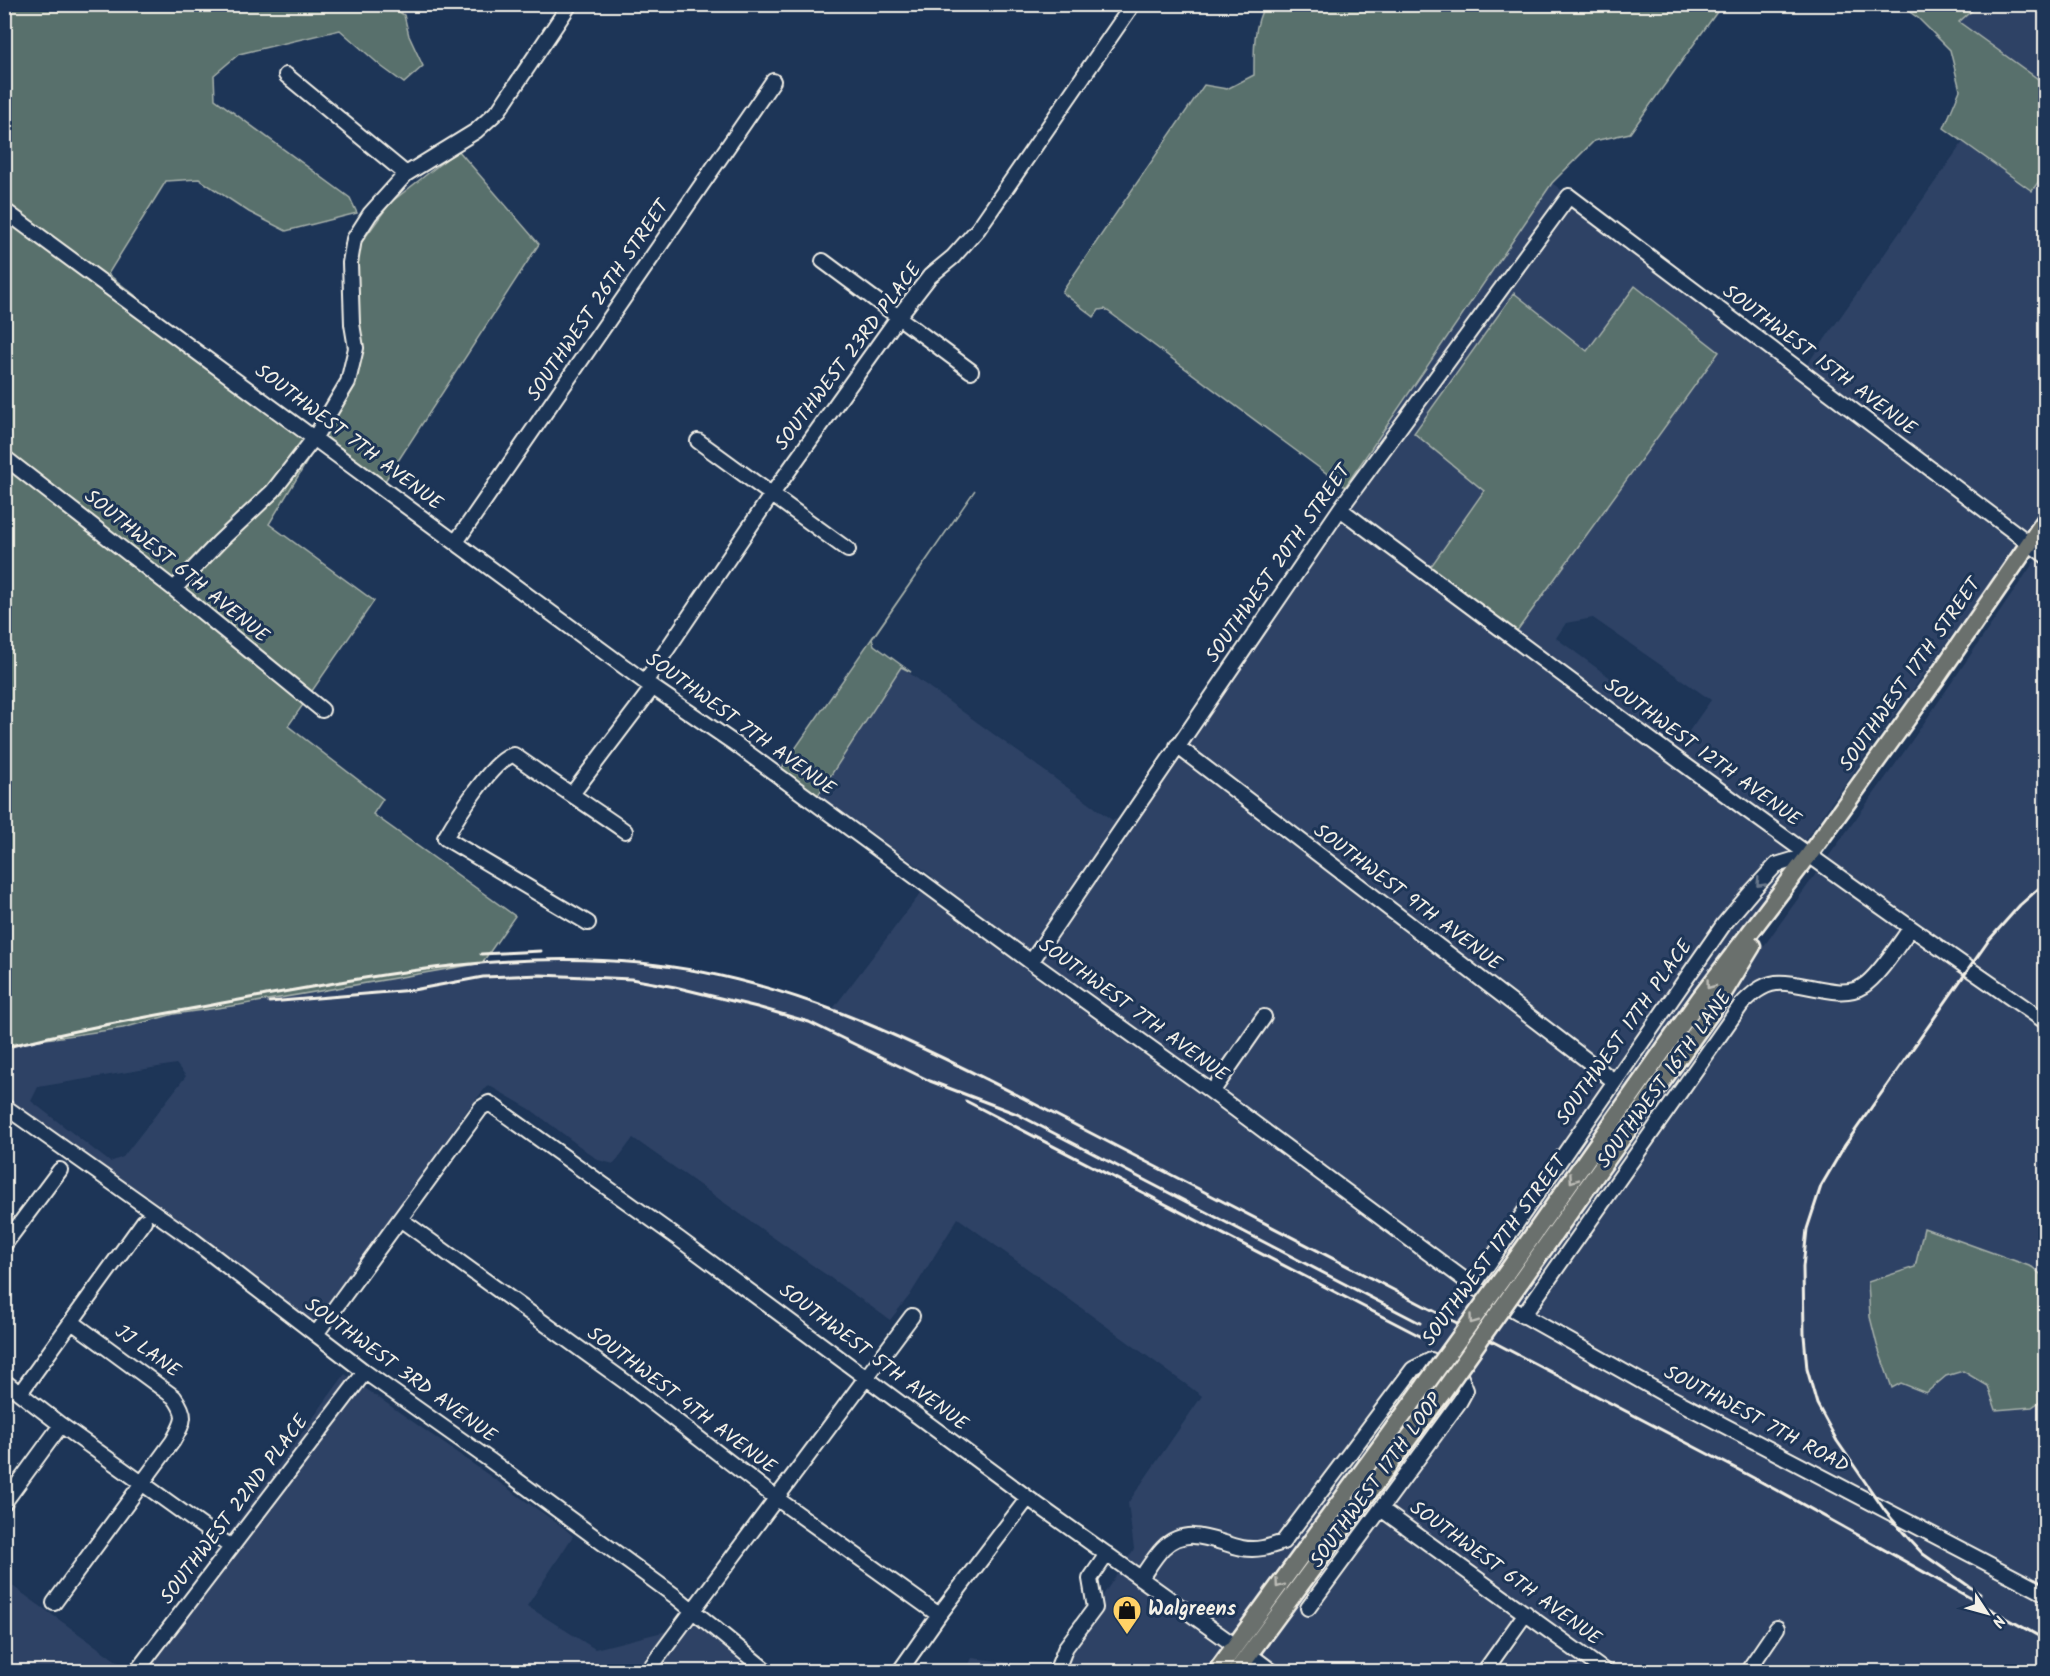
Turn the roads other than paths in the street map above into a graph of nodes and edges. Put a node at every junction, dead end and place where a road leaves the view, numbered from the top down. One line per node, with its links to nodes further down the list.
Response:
1 (570, 4): 5 (street)
2 (1133, 4): 9 (street, SOUTHWEST 23RD PLACE)
3 (286, 75): 5 (street)
4 (773, 81): 17 (street, SOUTHWEST 26TH STREET)
5 (406, 174): 11 (street)
6 (1569, 196): 15 (street, SOUTHWEST 20TH STREET); 18 (street, SOUTHWEST 15TH AVENUE)
7 (4, 210): 11 (street, SOUTHWEST 7TH AVENUE)
8 (823, 261): 9 (street)
9 (898, 316): 10 (street); 14 (street, SOUTHWEST 23RD PLACE)
10 (971, 371)
11 (315, 437): 17 (street, SOUTHWEST 7TH AVENUE); 21 (street)
12 (698, 441): 14 (street)
13 (4, 458): 21 (street, SOUTHWEST 6TH AVENUE)
14 (772, 494): 19 (street); 22 (street, SOUTHWEST 23RD PLACE)
15 (1340, 509): 24 (street, SOUTHWEST 20TH STREET); 27 (street, SOUTHWEST 12TH AVENUE)
16 (2046, 519): 18 (main road, SOUTHWEST 17TH STREET)
17 (456, 542): 22 (street, SOUTHWEST 7TH AVENUE)
18 (2028, 544): 20 (street, SOUTHWEST 15TH AVENUE); 27 (main road, SOUTHWEST 17TH STREET)
19 (848, 550)
20 (2046, 556)
21 (174, 589): 23 (street, SOUTHWEST 6TH AVENUE)
22 (649, 684): 25 (street, SOUTHWEST 23RD PLACE); 30 (street, SOUTHWEST 7TH AVENUE)
23 (322, 710)
24 (1177, 746): 30 (street, SOUTHWEST 20TH STREET); 33 (street, SOUTHWEST 9TH AVENUE)
25 (572, 794): 26 (street); 28 (street)
26 (626, 831)
27 (1809, 855): 29 (street, SOUTHWEST 12TH AVENUE); 33 (street, SOUTHWEST 17TH PLACE, one-way to 33); 41 (main road, SOUTHWEST 17TH STREET)
28 (588, 923)
29 (1910, 929): 32 (street, SOUTHWEST 12TH AVENUE); 44 (street, SOUTHWEST 16TH LANE)
30 (1031, 962): 34 (street, SOUTHWEST 7TH AVENUE)
31 (1264, 1017): 34 (street)
32 (2046, 1022)
33 (1614, 1081): 42 (street, SOUTHWEST 17TH PLACE)
34 (1212, 1092): 40 (street, SOUTHWEST 7TH AVENUE)
35 (4, 1106): 46 (street, SOUTHWEST 3RD AVENUE)
36 (60, 1170): 39 (street)
37 (400, 1219): 46 (street); 48 (street, SOUTHWEST 5TH AVENUE); 53 (street, SOUTHWEST 4TH AVENUE)
38 (144, 1221): 45 (street)
39 (4, 1245)
40 (1454, 1270): 42 (street, SOUTHWEST 7TH ROAD)
41 (1514, 1277): 67 (main road, SOUTHWEST 17TH STREET, one-way to 67, bridge); 68 (main road, SOUTHWEST 17TH STREET, bridge)
42 (1473, 1286): 44 (street, SOUTHWEST 7TH ROAD)
43 (912, 1316): 48 (street)
44 (1523, 1316): 60 (street, SOUTHWEST 7TH ROAD)
45 (72, 1322): 50 (street); 52 (street, JJ LANE)
46 (316, 1334): 47 (street, SOUTHWEST 3RD AVENUE)
47 (365, 1371): 57 (street, SOUTHWEST 22ND PLACE); 63 (street, SOUTHWEST 3RD AVENUE)
48 (866, 1377): 53 (street); 54 (street, SOUTHWEST 5TH AVENUE)
49 (4, 1381): 50 (street)
50 (20, 1393): 51 (street)
51 (61, 1425): 52 (street); 55 (street)
52 (141, 1482): 57 (street); 61 (street, JJ LANE)
53 (776, 1498): 63 (street); 65 (street, SOUTHWEST 4TH AVENUE)
54 (1028, 1498): 58 (street, SOUTHWEST 5TH AVENUE); 65 (street)
55 (4, 1503)
56 (1381, 1509): 59 (street, SOUTHWEST 17TH LOOP); 62 (street, SOUTHWEST 17TH LOOP); 64 (street, SOUTHWEST 6TH AVENUE)
57 (231, 1547): 69 (street, SOUTHWEST 22ND PLACE)
58 (1107, 1554): 59 (street, SOUTHWEST 5TH AVENUE); 73 (street)
59 (1141, 1578): 67 (street, SOUTHWEST 5TH AVENUE)
60 (2046, 1594)
61 (54, 1603)
62 (1308, 1608)
63 (692, 1610): 70 (street); 71 (street, SOUTHWEST 3RD AVENUE)
64 (1526, 1613): 77 (street); 78 (street, SOUTHWEST 6TH AVENUE)
65 (939, 1615): 72 (street)
66 (1777, 1628): 79 (street)
67 (1234, 1645): 74 (main road, SOUTHWEST 17TH STREET)
68 (1249, 1654): 75 (main road, SOUTHWEST 17TH STREET); 76 (street)
69 (136, 1671)
70 (647, 1671)
71 (768, 1671)
72 (899, 1671)
73 (1056, 1671)
74 (1216, 1671)
75 (1236, 1671)
76 (1273, 1671)
77 (1484, 1671)
78 (1606, 1671)
79 (1747, 1671)

